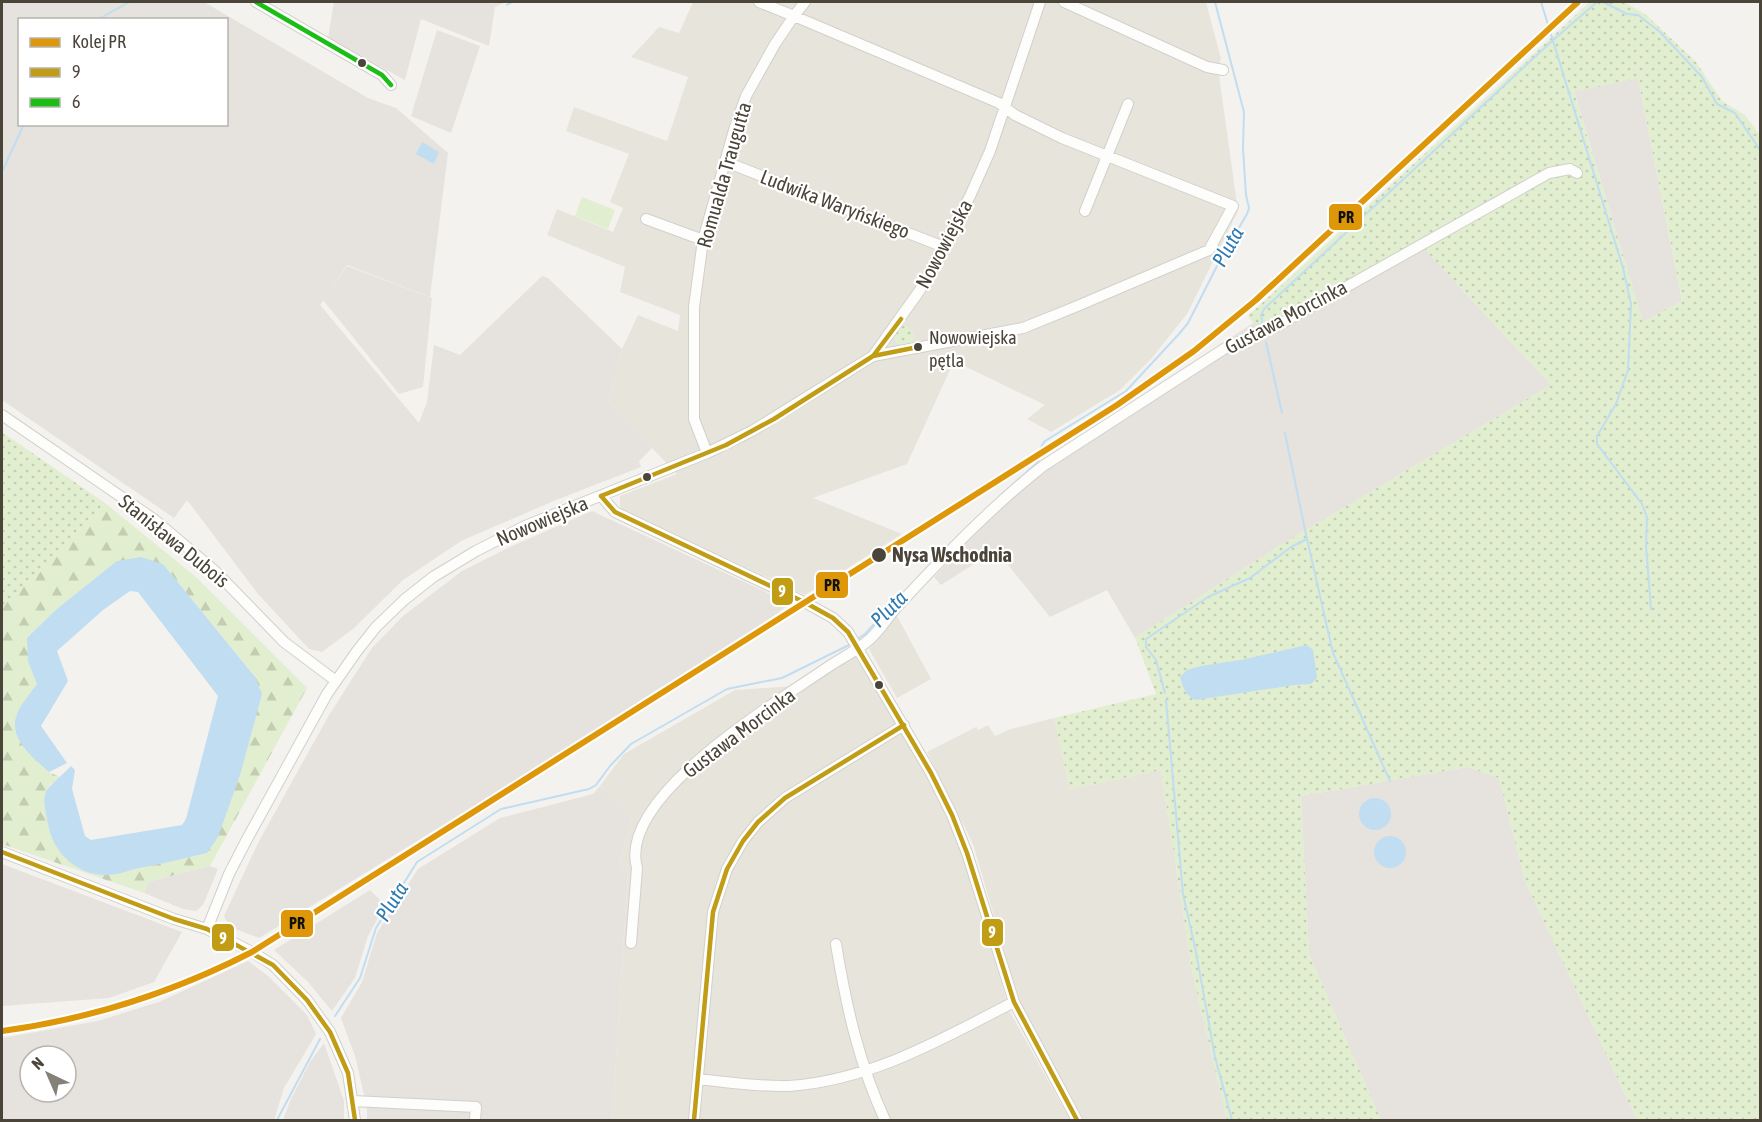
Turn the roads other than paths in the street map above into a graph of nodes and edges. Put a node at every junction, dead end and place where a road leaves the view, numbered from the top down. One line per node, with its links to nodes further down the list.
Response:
1 (256, 2): 8 (street)
2 (759, 2): 6 (street)
3 (805, 2): 6 (street, Romualda Traugutta)
4 (1040, 2): 10 (street, Nowowiejska)
5 (1064, 2): 7 (street)
6 (794, 16): 10 (street); 12 (street, Romualda Traugutta)
7 (1223, 70)
8 (391, 85)
9 (1128, 104): 11 (street)
10 (1005, 108): 11 (street); 17 (street, Nowowiejska)
11 (1107, 156): 14 (street); 18 (street)
12 (726, 162): 16 (street, Romualda Traugutta); 17 (street, Ludwika Waryńskiego)
13 (1577, 173): 22 (street, Gustawa Morcinka)
14 (1085, 211)
15 (646, 219): 16 (street)
16 (703, 240): 20 (street, Romualda Traugutta)
17 (944, 247): 18 (street, Nowowiejska)
18 (873, 356): 20 (street, Nowowiejska)
19 (2, 415): 23 (street, Stanisława Dubois)
20 (707, 453): 21 (street, Nowowiejska)
21 (601, 496): 22 (street); 23 (street, Nowowiejska)
22 (856, 643): 24 (street); 27 (street, Gustawa Morcinka)
23 (336, 681): 26 (street, Nowowiejska)
24 (904, 725): 29 (street); 31 (street)
25 (2, 852): 26 (street)
26 (207, 929): 32 (street)
27 (631, 943)
28 (836, 944): 30 (street)
29 (1014, 1002): 30 (street); 37 (street)
30 (865, 1072): 31 (street); 36 (street)
31 (698, 1079): 35 (street)
32 (353, 1101): 33 (street); 34 (street)
33 (355, 1120)
34 (475, 1120)
35 (694, 1120)
36 (885, 1120)
37 (1077, 1120)

